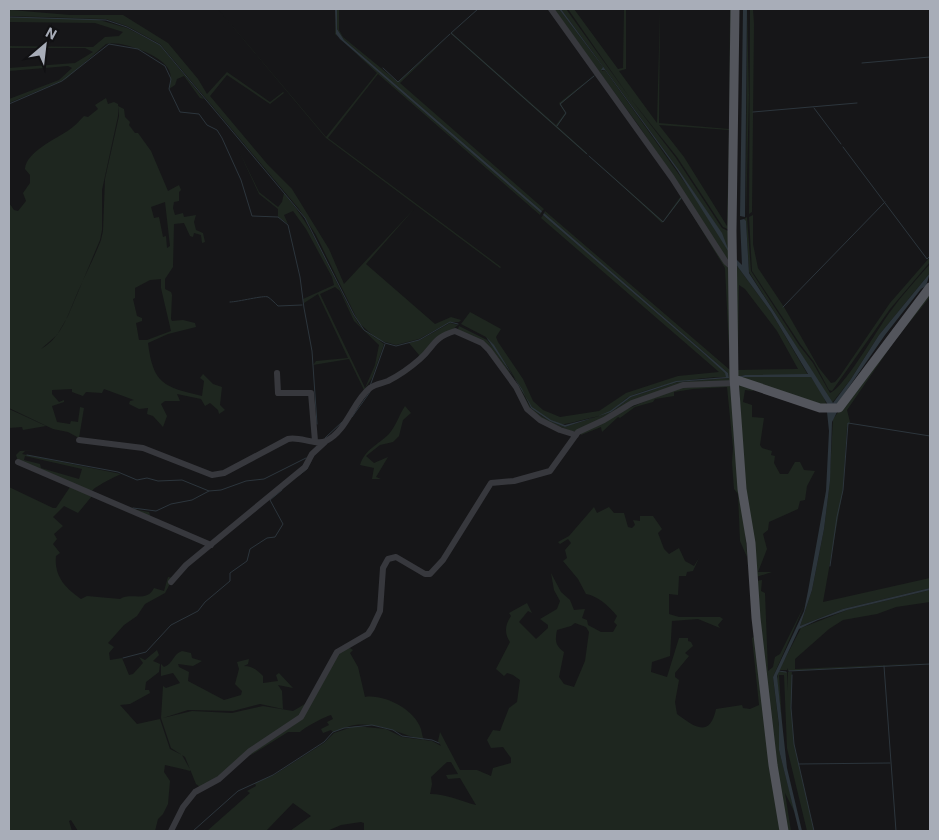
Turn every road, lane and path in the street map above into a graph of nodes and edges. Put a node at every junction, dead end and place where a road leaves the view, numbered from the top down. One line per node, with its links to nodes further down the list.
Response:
1 (551, 9): 3 (street)
2 (735, 9): 3 (main road)
3 (733, 261): 6 (main road)
4 (930, 286): 6 (main road)
5 (277, 373): 9 (street)
6 (734, 378): 7 (street); 15 (main road)
7 (576, 435): 10 (street); 14 (street)
8 (79, 440): 9 (street)
9 (315, 441): 10 (street)
10 (326, 441): 12 (street)
11 (18, 462): 12 (street)
12 (211, 545): 13 (street)
13 (171, 582)
14 (171, 831)
15 (784, 831)

